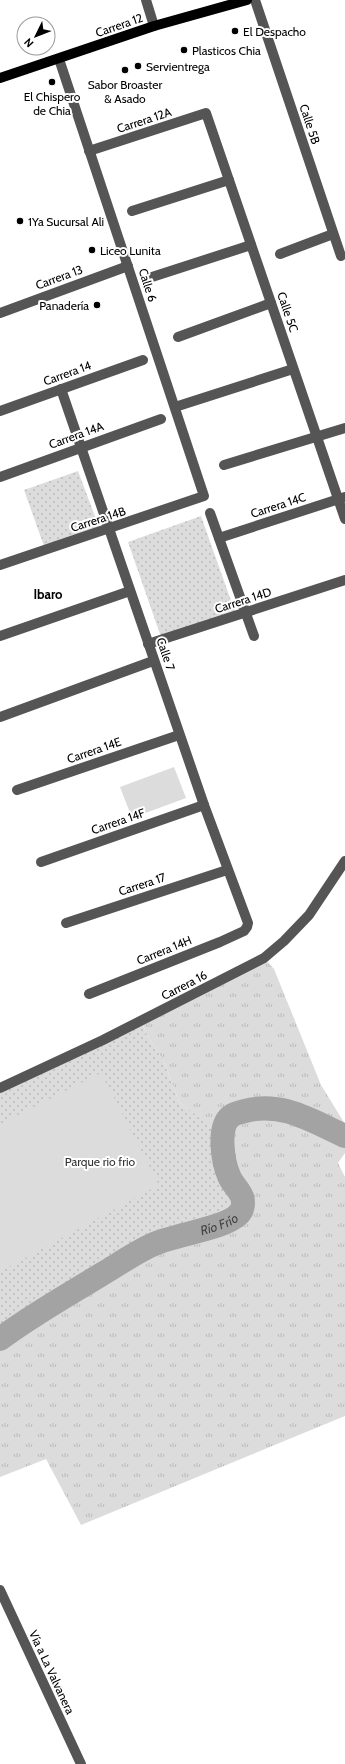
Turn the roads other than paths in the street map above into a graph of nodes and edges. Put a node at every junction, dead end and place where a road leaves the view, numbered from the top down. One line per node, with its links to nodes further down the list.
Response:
1 (146, 0): 4 (street)
2 (248, 0): 4 (main road, Carrera 12)
3 (255, 0): 11 (street, Calle 5B)
4 (154, 26): 5 (main road, Carrera 12)
5 (59, 59): 6 (main road, Carrera 12); 8 (street, Calle 6)
6 (0, 78)
7 (206, 113): 8 (street, Carrera 12A); 9 (street, Calle 5C)
8 (89, 151): 15 (street, Calle 6)
9 (229, 180): 10 (street); 12 (street, Calle 5C)
10 (132, 212)
11 (333, 234): 13 (street); 14 (street, Calle 5B)
12 (252, 245): 16 (street); 17 (street, Calle 5C)
13 (280, 254)
14 (341, 256)
15 (128, 266): 18 (street, Carrera 13); 23 (street, Calle 6)
16 (152, 277)
17 (271, 303): 19 (street); 21 (street, Calle 5C)
18 (0, 313)
19 (178, 337)
20 (143, 360): 22 (street, Carrera 14)
21 (293, 368): 23 (street); 27 (street, Calle 5C)
22 (61, 389): 24 (street, Carrera 14); 28 (street, Calle 7)
23 (175, 407): 31 (street, Calle 6)
24 (0, 411)
25 (161, 419): 28 (street, Carrera 14A)
26 (345, 428): 27 (street)
27 (317, 437): 29 (street); 32 (street, Calle 5C)
28 (81, 447): 30 (street, Carrera 14A); 35 (street, Calle 7)
29 (224, 465)
30 (0, 477)
31 (204, 496): 35 (street, Carrera 14B)
32 (342, 498): 34 (street, Calle 5C); 36 (street, Carrera 14C)
33 (210, 512): 36 (street)
34 (345, 519)
35 (109, 530): 37 (street, Carrera 14B); 39 (street, Calle 7)
36 (220, 538): 40 (street)
37 (0, 565)
38 (345, 580): 40 (street, Carrera 14D)
39 (130, 591): 41 (street); 43 (street, Calle 7)
40 (246, 613): 42 (street); 43 (street, Carrera 14D)
41 (0, 636)
42 (254, 636)
43 (148, 644): 44 (street, Calle 7)
44 (154, 661): 45 (street); 46 (street, Calle 7)
45 (0, 717)
46 (179, 735): 47 (street, Carrera 14E); 48 (street, Calle 7)
47 (17, 790)
48 (204, 805): 50 (street, Carrera 14F); 51 (street, Calle 7)
49 (345, 861): 55 (street, Carrera 16)
50 (41, 862)
51 (227, 870): 52 (street, Carrera 17); 53 (street, Calle 7)
52 (66, 923)
53 (247, 927): 54 (street, Carrera 14H)
54 (89, 994)
55 (0, 1088)
56 (0, 1590): 57 (street, Vía a La Valvanera)
57 (81, 1764)

